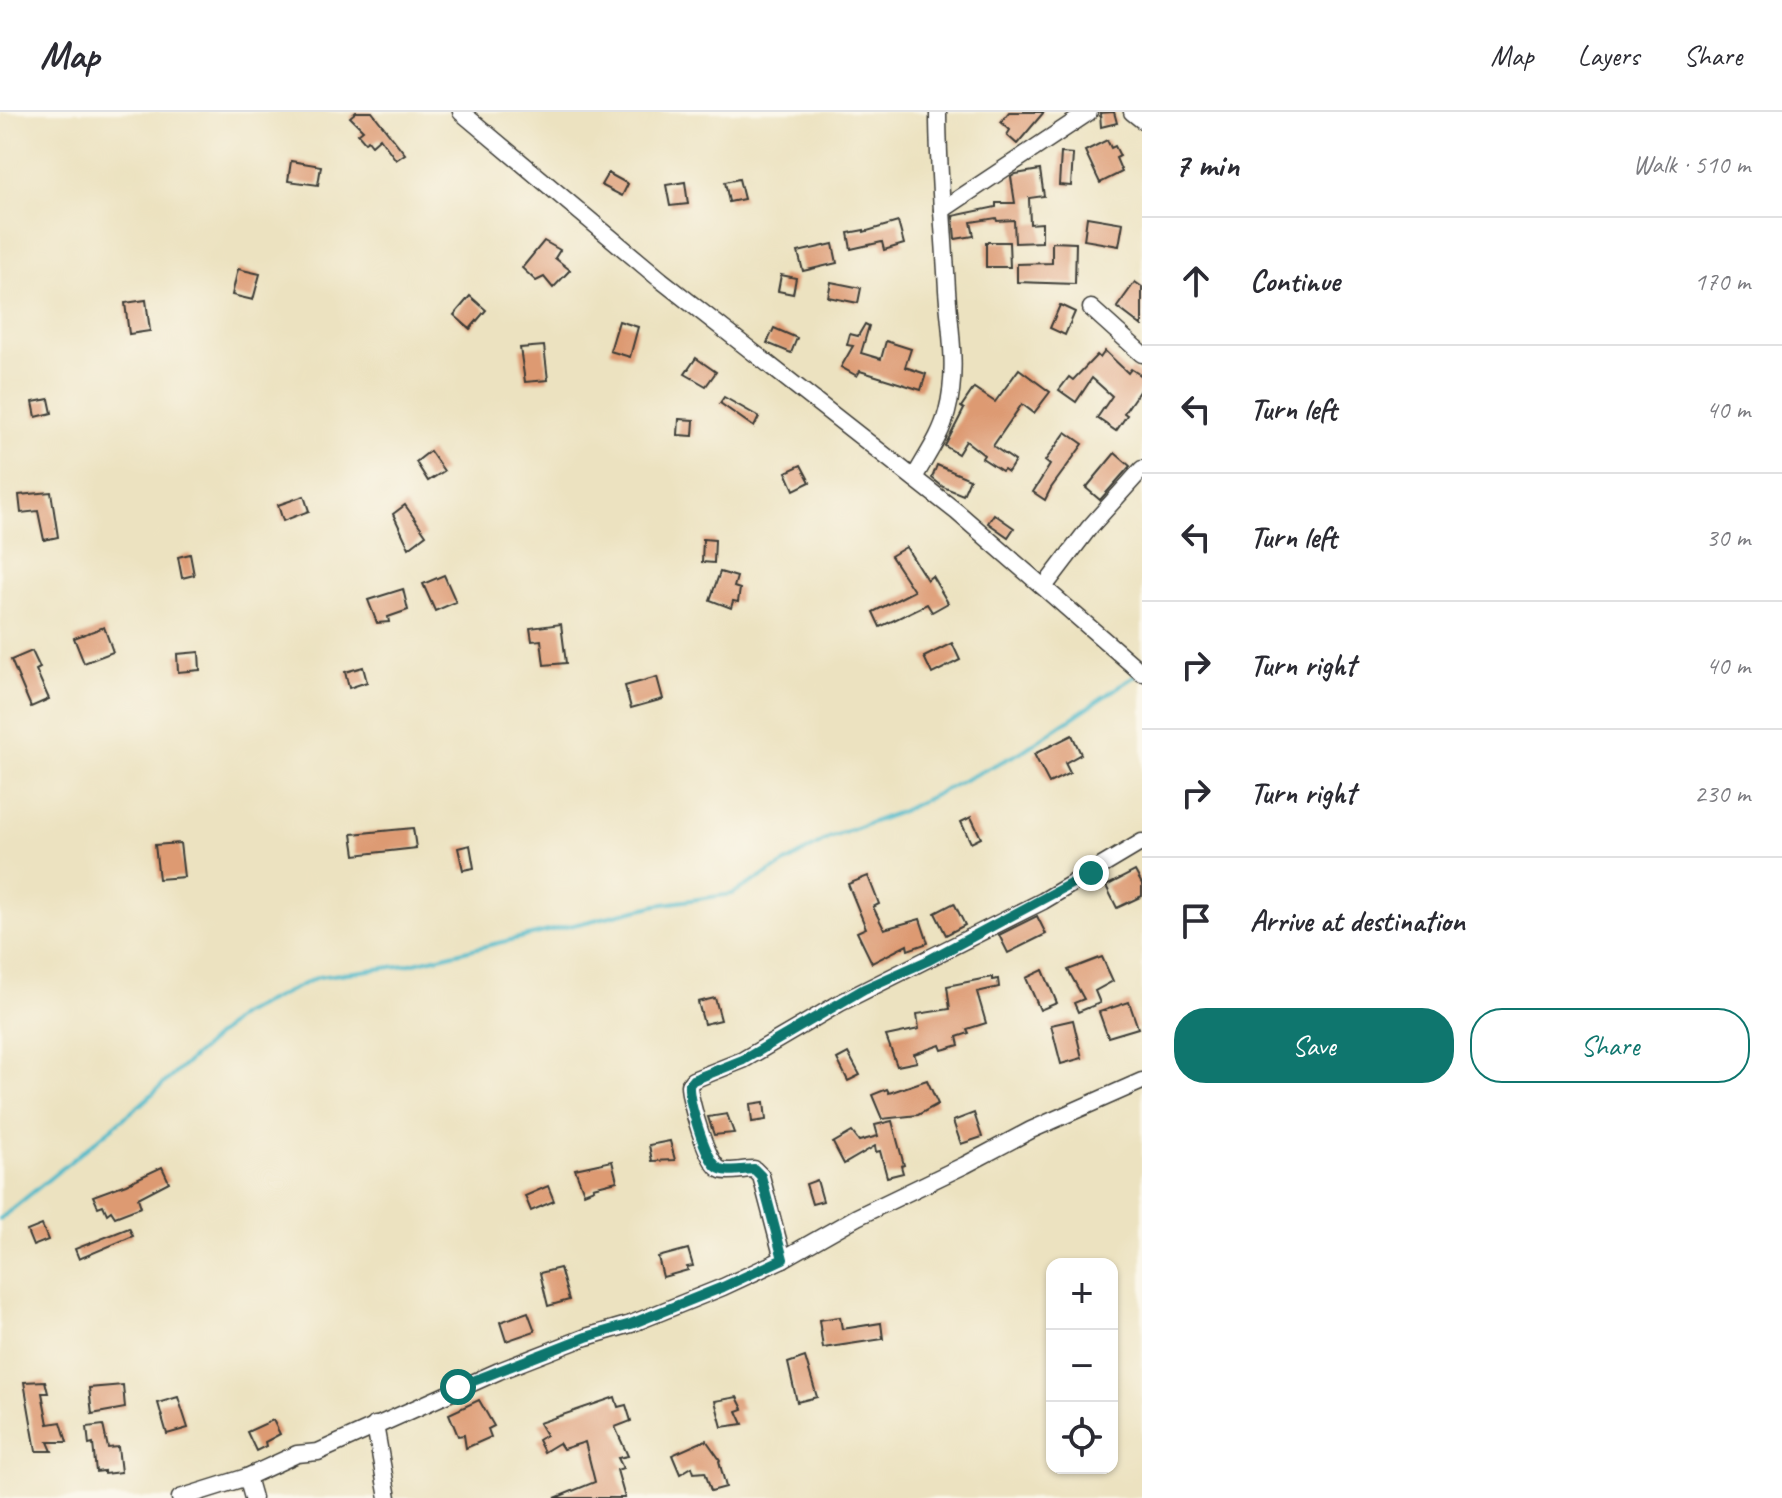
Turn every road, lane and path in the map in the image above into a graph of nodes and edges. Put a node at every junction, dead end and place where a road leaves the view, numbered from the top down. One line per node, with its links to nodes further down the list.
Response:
1 (461, 112): 10 (street)
2 (938, 112): 6 (street)
3 (1089, 112): 6 (street)
4 (1132, 112): 5 (street)
5 (1142, 120)
6 (942, 210): 10 (street)
7 (1091, 308): 8 (street)
8 (1142, 354)
9 (1142, 469): 11 (street)
10 (914, 478): 11 (street)
11 (1044, 587): 12 (street)
12 (1142, 673)
13 (1142, 842): 15 (street)
14 (1142, 1081): 15 (street)
15 (783, 1259): 16 (street)
16 (375, 1425): 17 (street); 20 (street)
17 (247, 1477): 18 (street); 19 (street)
18 (180, 1498)
19 (253, 1498)
20 (388, 1498)

